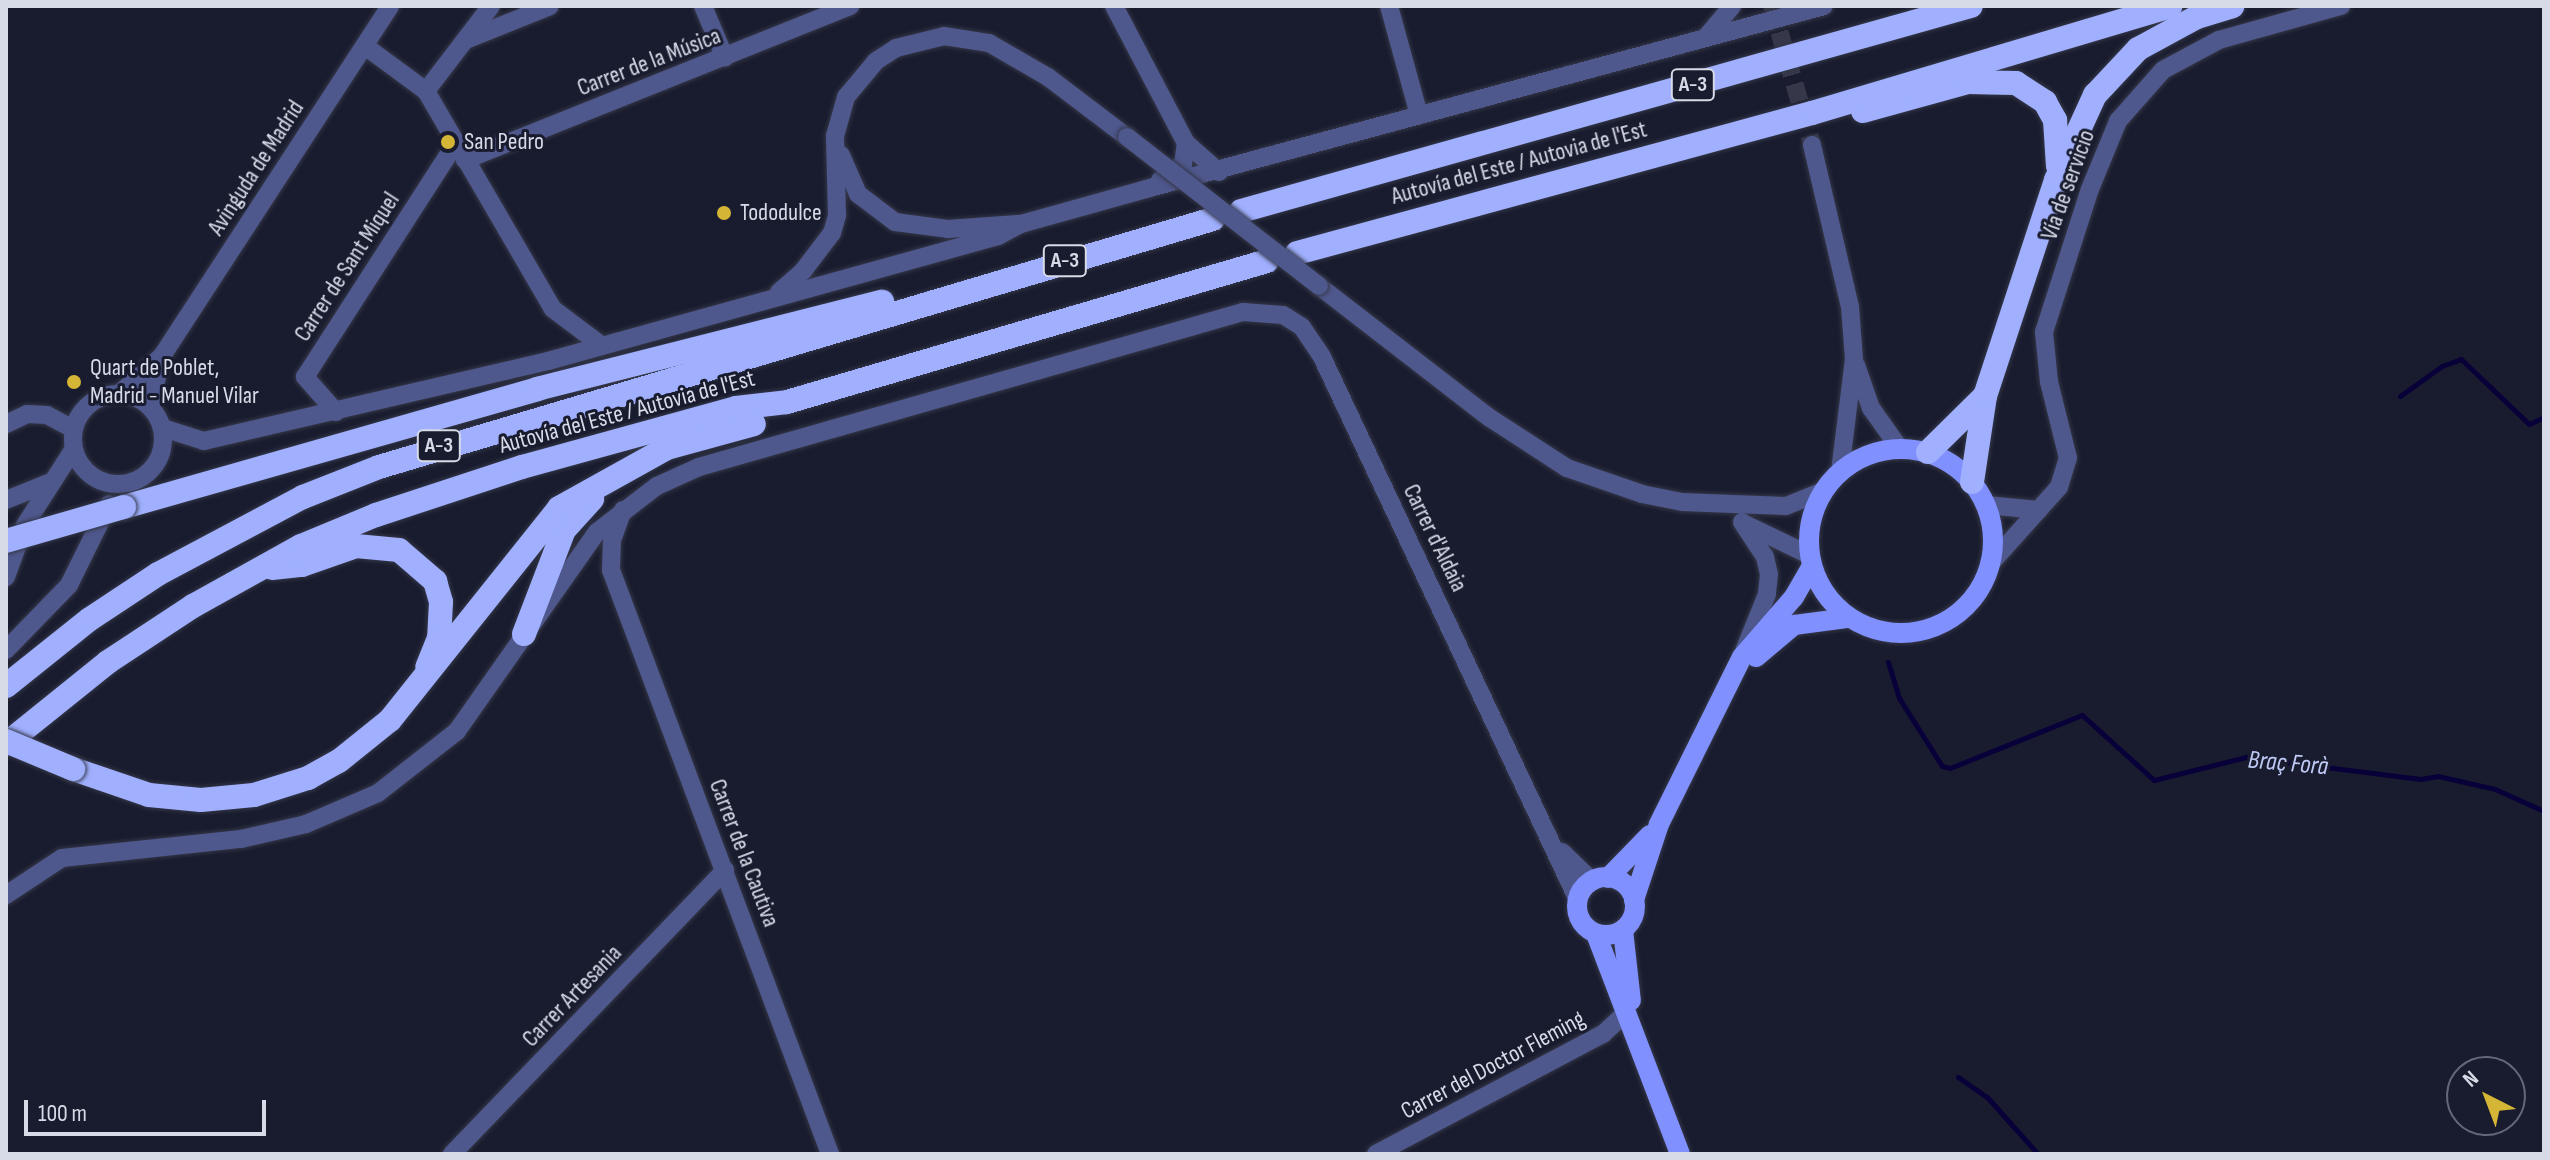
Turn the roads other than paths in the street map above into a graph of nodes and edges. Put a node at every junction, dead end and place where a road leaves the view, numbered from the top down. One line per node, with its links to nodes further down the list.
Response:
1 (390, 6): 16 (street, Avinguda de Madrid)
2 (491, 6): 15 (street)
3 (550, 6): 15 (street)
4 (703, 6): 17 (street)
5 (850, 6): 17 (street, Carrer de la Música)
6 (1114, 6): 23 (street)
7 (1389, 6): 20 (street)
8 (1732, 6): 14 (street)
9 (1824, 6): 14 (street)
10 (1971, 6): 29 (highway, Autovía del Este / Autovia de l'Est / A-3)
11 (2170, 6): 19 (highway, Autovía del Este / Autovia de l'Est / A-3)
12 (2232, 6): 27 (highway)
13 (2341, 6): 60 (street, Vía de servicio)
14 (1705, 38): 20 (street)
15 (465, 40): 18 (street)
16 (365, 46): 18 (street); 37 (street, Avinguda de Madrid)
17 (725, 58): 25 (street, Carrer de la Música)
18 (426, 91): 22 (street)
19 (1812, 113): 27 (highway); 32 (highway, Autovía del Este / Autovia de l'Est / A-3)
20 (1419, 115): 26 (street)
21 (835, 136): 31 (street); 34 (street); 57 (street, bridge)
22 (456, 143): 25 (street); 43 (street, Carrer de Sant Miquel)
23 (1186, 143): 26 (street); 28 (street)
24 (1812, 145): 38 (street)
25 (465, 160): 36 (street)
26 (1219, 172): 28 (street)
27 (2056, 180): 40 (highway)
28 (1146, 189): 31 (street)
29 (1241, 211)
30 (1213, 219): 35 (highway, Autovía del Este / Autovia de l'Est / A-3)
31 (1021, 224): 34 (street)
32 (1297, 253)
33 (1267, 261): 41 (highway, Autovía del Este / Autovia de l'Est / A-3)
34 (772, 297): 36 (street)
35 (916, 303): 55 (highway); 74 (highway, Autovía del Este / Autovia de l'Est / A-3)
36 (601, 345): 43 (street)
37 (162, 356): 39 (street, Avinguda de Madrid); 42 (street, Avinguda de Madrid)
38 (1854, 359): 48 (street); 51 (street)
39 (120, 393): 42 (street); 47 (street)
40 (1985, 396): 50 (highway); 53 (highway)
41 (787, 402): 45 (highway); 65 (highway, Autovía del Este / Autovia de l'Est / A-3)
42 (150, 407): 46 (street)
43 (336, 412): 46 (street)
44 (6, 424): 47 (street)
45 (754, 424): 70 (highway); 73 (highway)
46 (163, 428): 55 (street)
47 (73, 429): 49 (street)
48 (1900, 449): 50 (main road); 51 (main road)
49 (73, 450): 52 (street); 55 (street)
50 (1928, 452): 53 (main road)
51 (1840, 471): 54 (main road)
52 (53, 481): 56 (street); 67 (street)
53 (1972, 482): 58 (main road)
54 (1823, 491): 57 (street); 63 (main road)
55 (123, 496): 62 (highway, bridge); 71 (street)
56 (6, 500)
57 (1682, 502): 61 (street)
58 (1986, 505): 60 (street); 64 (main road)
59 (624, 506): 66 (street); 68 (street, Carrer d'Aldaia); 78 (street, Carrer d'Aldaia)
60 (2039, 510): 64 (street, Vía de servicio)
61 (1742, 522): 63 (street); 72 (street)
62 (6, 541)
63 (1810, 561): 69 (main road); 72 (main road)
64 (1991, 563): 69 (main road)
65 (262, 569): 73 (highway); 76 (highway, Autovía del Este / Autovia de l'Est / A-3)
66 (611, 570): 68 (street); 79 (street, Carrer de la Cautiva)
67 (6, 577)
68 (561, 582): 70 (street, Carrer d'Aldaia)
69 (1847, 618): 75 (main road)
70 (524, 634): 81 (street, Carrer d'Aldaia)
71 (6, 650)
72 (1742, 657): 75 (main road)
73 (421, 681): 76 (highway, bridge)
74 (6, 686)
75 (1727, 688): 77 (main road)
76 (6, 742)
77 (1659, 824): 80 (main road); 83 (main road)
78 (1555, 845): 80 (street, Carrer d'Aldaia); 82 (street, Carrer d'Aldaia)
79 (725, 870): 87 (street, Carrer Artesania); 88 (street, Carrer de la Cautiva)
80 (1600, 879): 82 (main road); 83 (main road)
81 (6, 895)
82 (1578, 900): 85 (main road)
83 (1634, 900): 84 (main road)
84 (1623, 930): 85 (main road); 86 (main road)
85 (1596, 934): 86 (main road)
86 (1630, 1018): 89 (street, Carrer del Doctor Fleming); 90 (main road)
87 (452, 1154)
88 (830, 1154)
89 (1376, 1154)
90 (1680, 1154)

